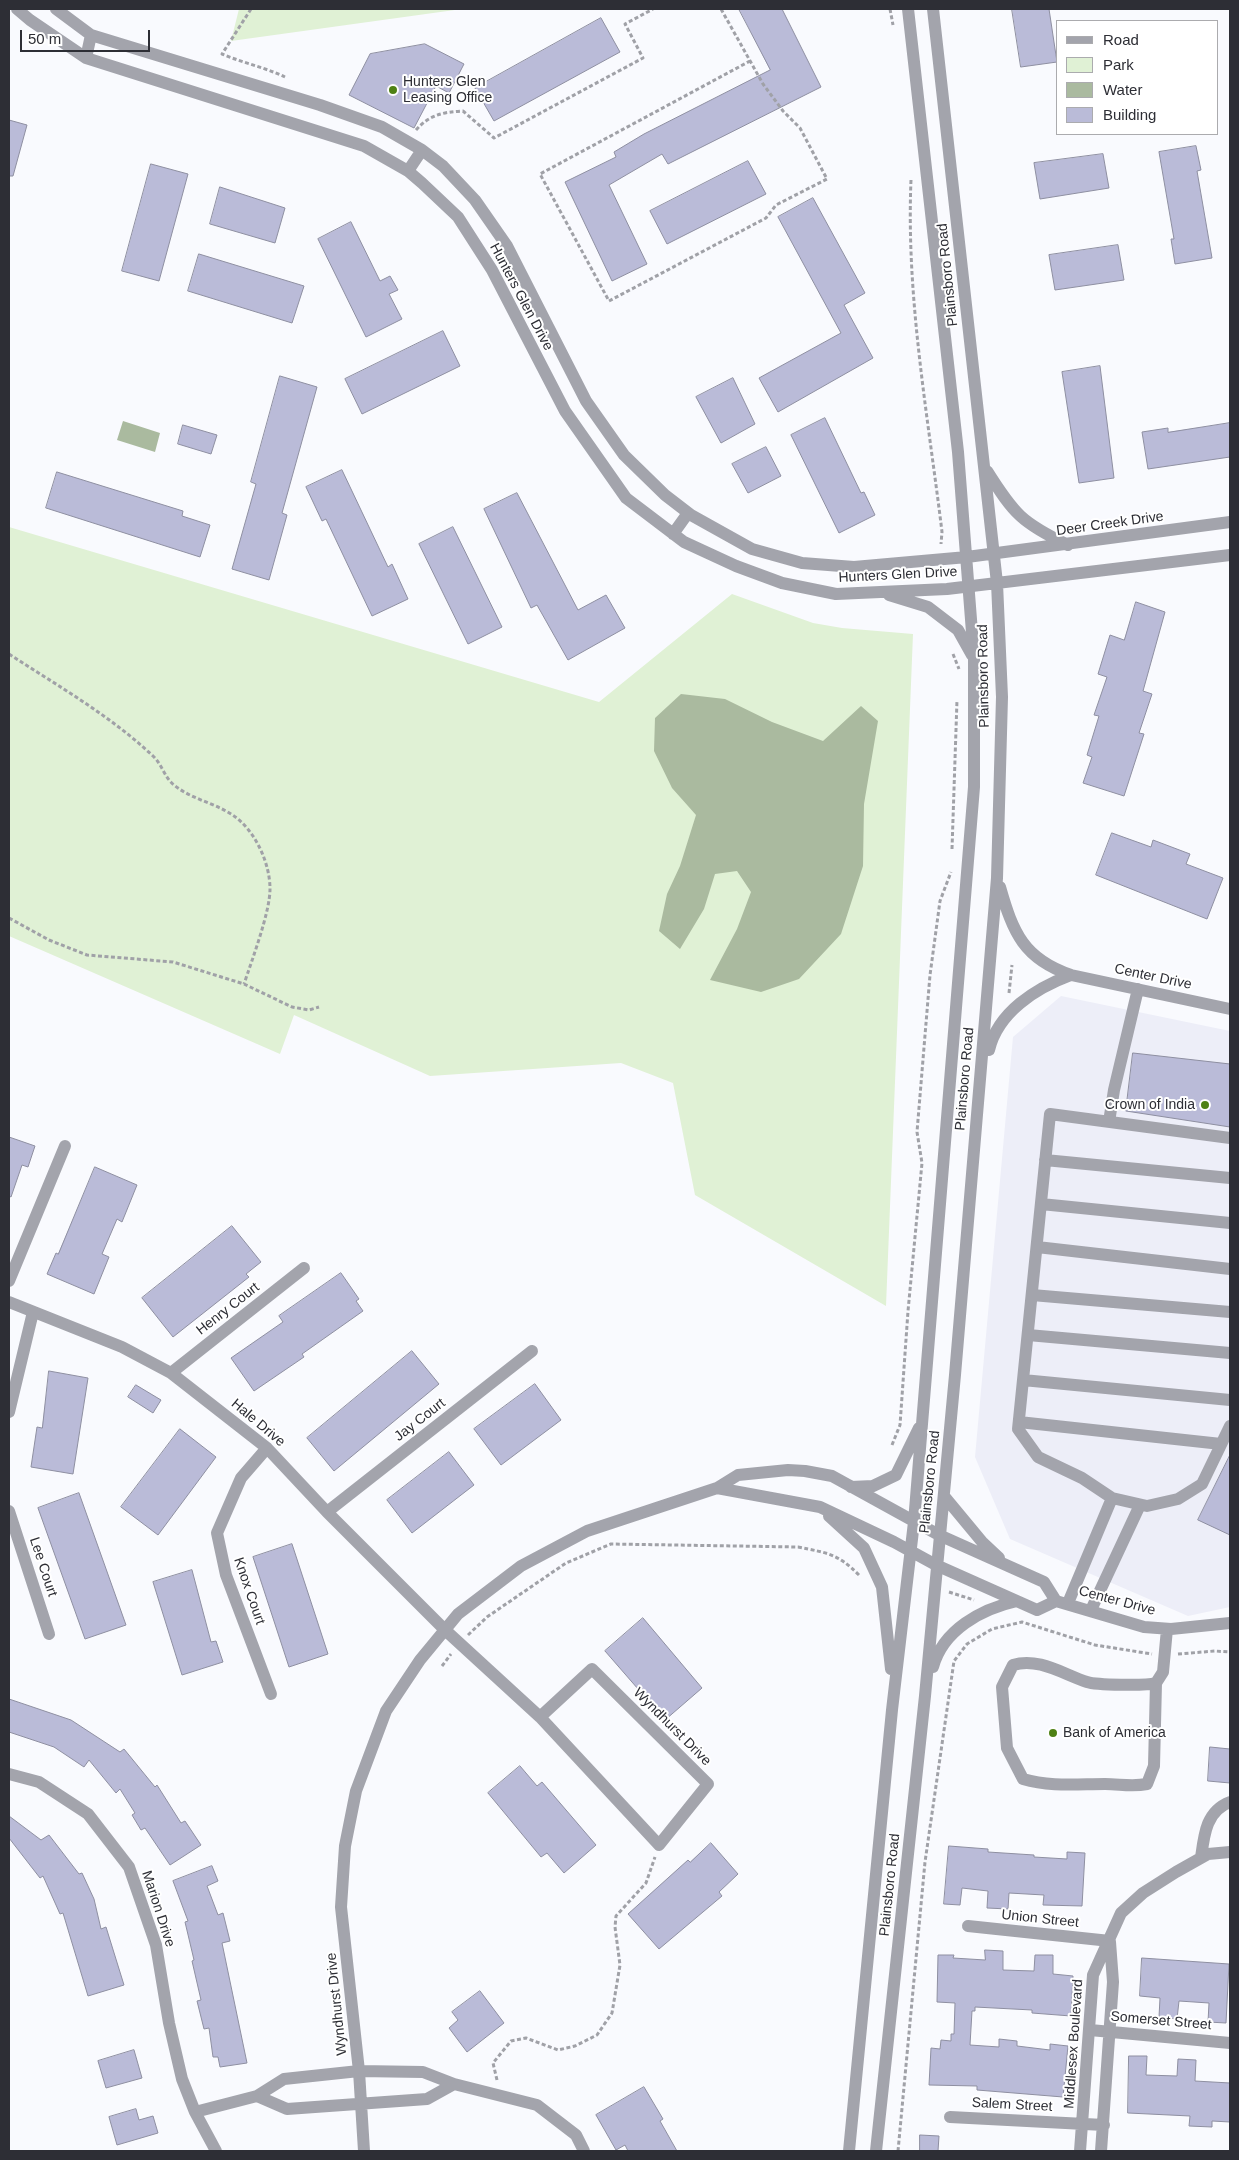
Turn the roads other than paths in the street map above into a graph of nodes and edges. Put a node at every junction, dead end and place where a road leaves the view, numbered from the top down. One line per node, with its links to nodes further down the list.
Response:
1 (17, 9): 7 (street, Hunters Glen Drive)
2 (56, 9): 5 (street, Hunters Glen Drive)
3 (908, 9): 22 (street, Plainsboro Road)
4 (933, 9): 15 (street, Plainsboro Road)
5 (91, 35): 6 (street, Hunters Glen Drive); 7 (street)
6 (150, 54): 8 (street); 9 (street, Hunters Glen Drive)
7 (86, 58): 8 (street, Hunters Glen Drive)
8 (143, 77): 10 (street, Hunters Glen Drive)
9 (422, 150): 10 (street); 11 (street, Hunters Glen Drive)
10 (408, 171): 12 (street, Hunters Glen Drive)
11 (559, 352): 12 (street); 13 (street, Hunters Glen Drive)
12 (539, 363): 14 (street, Hunters Glen Drive)
13 (586, 401): 14 (street); 16 (street, Hunters Glen Drive)
14 (565, 411): 18 (street, Hunters Glen Drive)
15 (985, 467): 19 (street); 20 (street, Plainsboro Road)
16 (688, 513): 18 (street); 22 (street, Hunters Glen Drive)
17 (1230, 522): 19 (street, Deer Creek Drive)
18 (673, 534): 25 (street, Hunters Glen Drive)
19 (1068, 545): 20 (street, Deer Creek Drive)
20 (993, 554): 22 (street, Deer Creek Drive); 23 (street, Plainsboro Road)
21 (1230, 555): 23 (street)
22 (966, 557): 24 (street, Plainsboro Road)
23 (997, 583): 24 (street, Hunters Glen Drive); 27 (street, Plainsboro Road)
24 (969, 586): 25 (street, Hunters Glen Drive); 26 (street, Plainsboro Road)
25 (880, 592): 26 (street)
26 (974, 658): 54 (street, Plainsboro Road)
27 (997, 878): 28 (street, Center Drive); 31 (street, Plainsboro Road)
28 (1070, 975): 29 (street, Center Drive); 31 (street)
29 (1138, 989): 30 (street, Center Drive); 32 (street)
30 (1230, 1009)
31 (981, 1084): 61 (street, Plainsboro Road)
32 (1109, 1122): 33 (street); 35 (street)
33 (1230, 1138)
34 (65, 1146): 42 (street)
35 (1045, 1160): 36 (street); 37 (street)
36 (1230, 1178)
37 (1041, 1204): 38 (street); 39 (street)
38 (1230, 1223)
39 (1037, 1247): 41 (street); 43 (street)
40 (304, 1268): 50 (street, Henry Court)
41 (1230, 1269)
42 (9, 1281)
43 (1032, 1295): 46 (street); 47 (street)
44 (9, 1302): 45 (street, Hale Drive)
45 (34, 1312): 50 (street, Hale Drive); 53 (street)
46 (1230, 1312)
47 (1028, 1335): 49 (street); 51 (street)
48 (532, 1351): 66 (street, Jay Court)
49 (1230, 1353)
50 (171, 1373): 58 (street, Hale Drive)
51 (1023, 1380): 52 (street); 55 (street)
52 (1230, 1400)
53 (9, 1412)
54 (923, 1419): 59 (street); 67 (street, Plainsboro Road)
55 (1019, 1422): 57 (street); 62 (street)
56 (1230, 1426): 57 (street)
57 (1221, 1444): 63 (street)
58 (267, 1448): 66 (street, Hale Drive); 80 (street, Knox Court)
59 (850, 1487): 60 (street, Wyndhurst Drive); 67 (street, Wyndhurst Drive)
60 (718, 1488): 64 (street, Wyndhurst Drive); 76 (street, Wyndhurst Drive)
61 (944, 1496): 68 (street, Plainsboro Road); 71 (street)
62 (1112, 1498): 63 (street); 73 (street)
63 (1140, 1505): 74 (street)
64 (820, 1507): 69 (street, Wyndhurst Drive); 82 (street)
65 (9, 1511): 78 (street, Lee Court)
66 (326, 1512): 76 (street, Hale Drive)
67 (914, 1522): 68 (street, Wyndhurst Drive); 69 (street, Plainsboro Road)
68 (939, 1535): 70 (street, Plainsboro Road); 71 (street, Center Drive)
69 (910, 1551): 70 (street, Wyndhurst Drive); 82 (street, Plainsboro Road)
70 (936, 1565): 72 (street, Center Drive); 81 (street, Plainsboro Road)
71 (1006, 1565): 73 (street, Center Drive)
72 (1017, 1601): 73 (street, Center Drive); 81 (street)
73 (1062, 1602): 74 (street, Center Drive)
74 (1091, 1610): 77 (street, Center Drive)
75 (1230, 1623): 77 (street, Center Drive)
76 (444, 1629): 83 (street); 93 (street, Wyndhurst Drive)
77 (1167, 1629): 79 (street)
78 (49, 1634)
79 (1156, 1683): 79 (street)
80 (271, 1694)
81 (925, 1696): 105 (street, Plainsboro Road)
82 (892, 1710): 104 (street, Plainsboro Road)
83 (540, 1717): 83 (street, Wyndhurst Drive)
84 (9, 1774): 97 (street, Marion Drive)
85 (1230, 1802): 87 (street)
86 (1230, 1852): 87 (street, Middlesex Boulevard)
87 (1201, 1858): 89 (street, Middlesex Boulevard)
88 (968, 1926): 89 (street, Union Street)
89 (1110, 1941): 90 (street, Middlesex Boulevard); 91 (street, Middlesex Boulevard)
90 (1090, 2030): 91 (street, Somerset Street); 99 (street, Middlesex Boulevard)
91 (1110, 2031): 92 (street, Somerset Street); 100 (street, Middlesex Boulevard)
92 (1230, 2043)
93 (359, 2071): 94 (street, Wyndhurst Drive); 95 (street); 96 (street, Wyndhurst Drive)
94 (454, 2084): 96 (street); 103 (street, Wyndhurst Drive)
95 (257, 2096): 96 (street); 97 (street)
96 (361, 2105): 102 (street, Wyndhurst Drive)
97 (195, 2112): 101 (street, Marion Drive)
98 (950, 2117): 99 (street, Salem Street)
99 (1083, 2123): 100 (street, Salem Street); 106 (street, Middlesex Boulevard)
100 (1104, 2125): 107 (street, Middlesex Boulevard)
101 (216, 2151)
102 (364, 2151)
103 (584, 2151)
104 (849, 2151)
105 (876, 2151)
106 (1080, 2151)
107 (1101, 2151)

